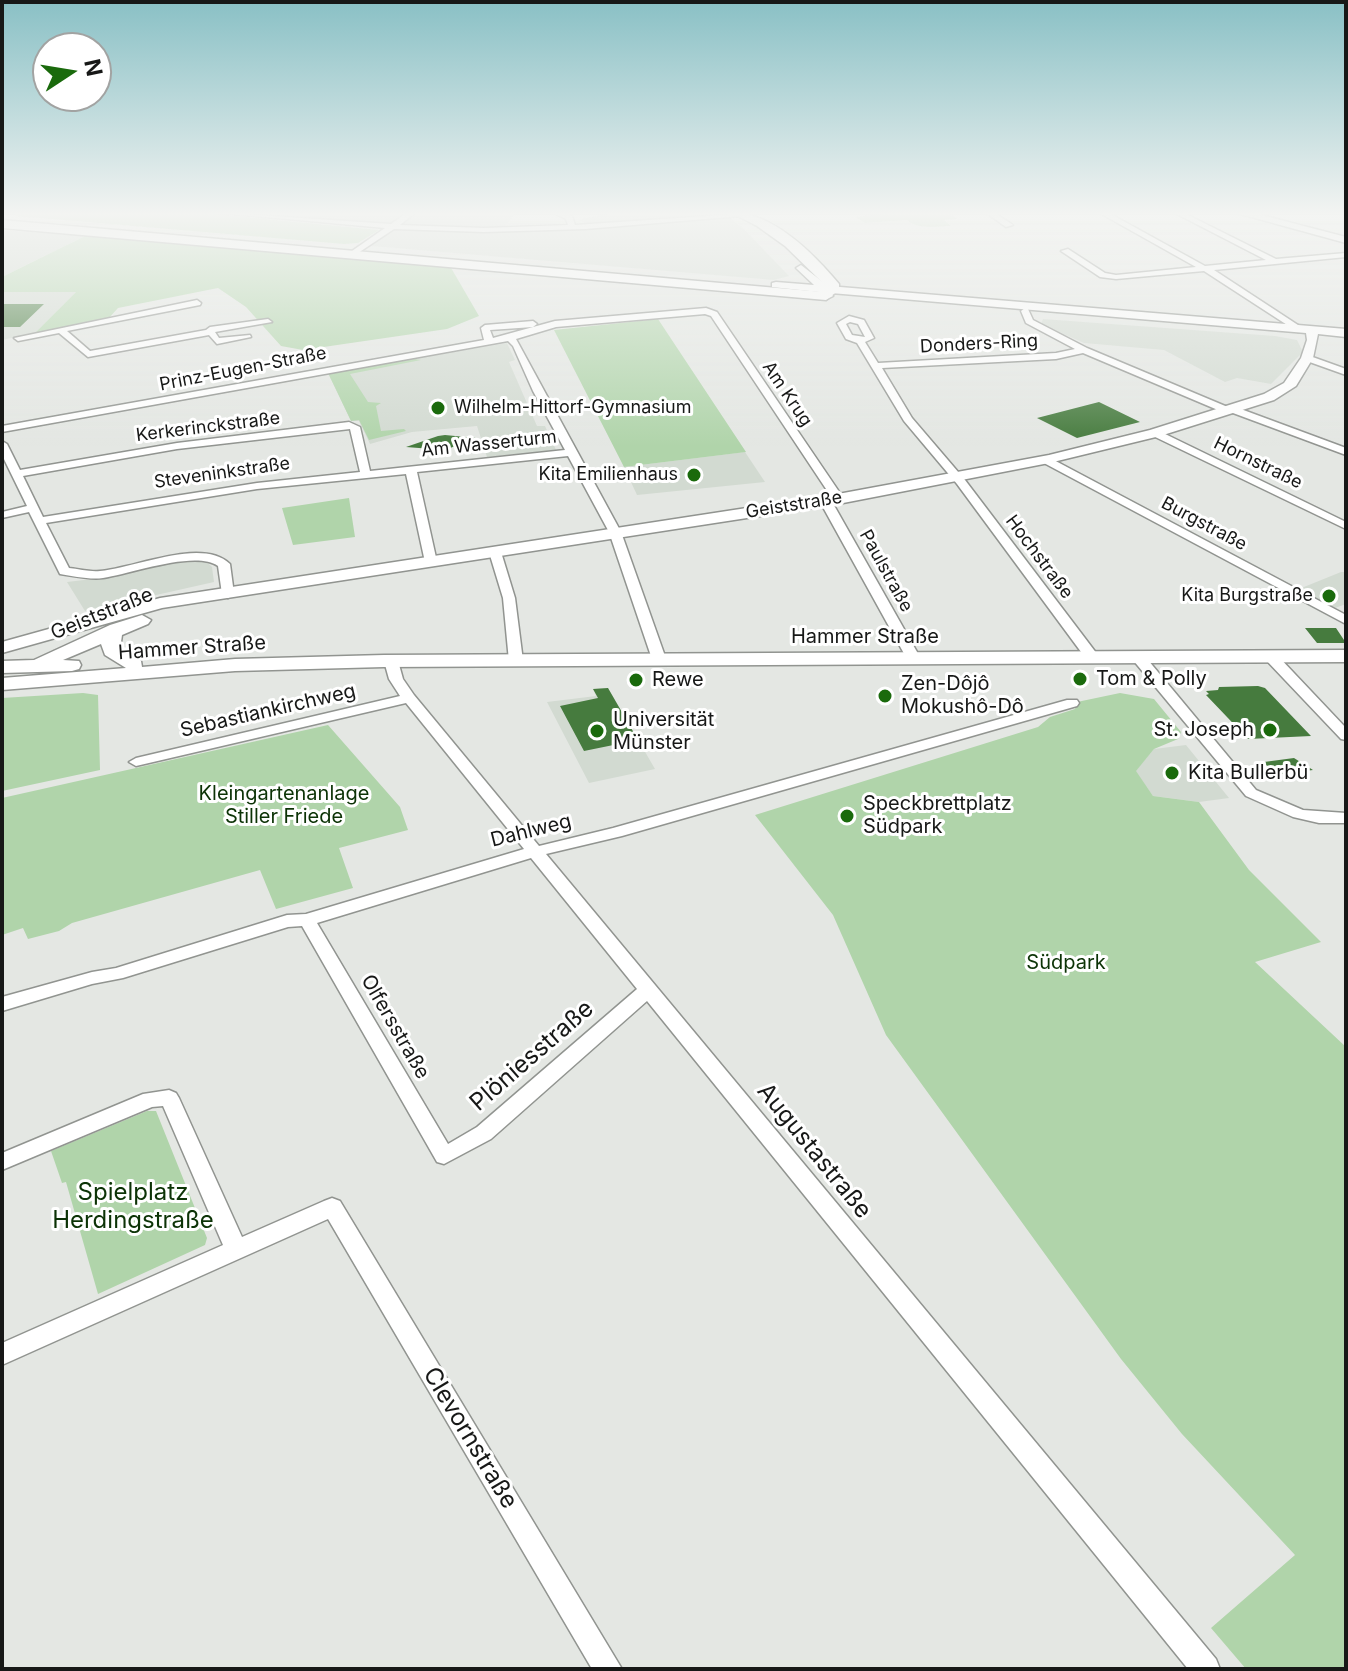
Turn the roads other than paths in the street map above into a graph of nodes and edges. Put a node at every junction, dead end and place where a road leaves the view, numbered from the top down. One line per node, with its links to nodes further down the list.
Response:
1 (803, 290): 5 (main road)
2 (812, 290): 5 (main road)
3 (830, 290): 5 (main road)
4 (1239, 290): 13 (street)
5 (827, 292): 8 (main road); 13 (main road)
6 (197, 303): 11 (street)
7 (706, 311): 10 (street, Prinz-Eugen-Straße); 35 (street, Am Krug)
8 (1025, 311): 13 (main road); 20 (street)
9 (268, 322): 12 (street)
10 (546, 326): 17 (street, Prinz-Eugen-Straße); 18 (street, Prinz-Eugen-Straße)
11 (61, 330): 12 (street); 16 (street)
12 (211, 332): 15 (street)
13 (1307, 332): 14 (main road); 21 (main road, Geiststraße)
14 (1346, 335)
15 (247, 337)
16 (18, 338)
17 (510, 338): 18 (street, Prinz-Eugen-Straße); 29 (street)
18 (489, 341): 25 (street, Prinz-Eugen-Straße)
19 (860, 341): 22 (street)
20 (1084, 350): 22 (street, Donders-Ring); 24 (street)
21 (1307, 358): 23 (street); 24 (main road, Geiststraße)
22 (874, 366): 34 (street)
23 (1346, 372)
24 (1231, 410): 26 (main road, Geiststraße); 28 (street)
25 (2, 429)
26 (1155, 433): 30 (main road, Geiststraße); 39 (street, Hornstraße)
27 (2, 444): 31 (street)
28 (1346, 452)
29 (571, 453): 32 (street, Am Wasserturm); 40 (street)
30 (1046, 460): 34 (main road, Geiststraße); 44 (street, Burgstraße)
31 (10, 467): 33 (street, Kerkerinckstraße); 36 (street)
32 (411, 471): 33 (street, Steveninkstraße); 42 (street)
33 (366, 476): 38 (street, Steveninkstraße)
34 (957, 478): 35 (main road, Geiststraße); 48 (street, Hochstraße)
35 (831, 500): 40 (main road, Geiststraße); 52 (street, Paulstraße)
36 (32, 508): 37 (street); 38 (street)
37 (2, 515)
38 (38, 521): 43 (street, Geiststraße)
39 (1346, 526)
40 (615, 532): 41 (main road, Geiststraße); 51 (street)
41 (495, 552): 42 (main road, Geiststraße); 54 (street)
42 (431, 562): 43 (main road, Geiststraße)
43 (223, 594): 45 (main road, Geiststraße)
44 (1346, 620)
45 (110, 623): 46 (main road, Geiststraße); 55 (main road, Geiststraße); 56 (main road)
46 (2, 648)
47 (1346, 656): 50 (main road, Hammer Straße)
48 (1092, 657): 49 (main road, Hammer Straße); 52 (main road, Hammer Straße)
49 (1138, 657): 50 (main road, Hammer Straße); 65 (street)
50 (1271, 657): 63 (street)
51 (659, 659): 52 (main road, Hammer Straße); 54 (main road, Hammer Straße)
52 (914, 659)
53 (388, 661): 54 (main road, Hammer Straße); 56 (main road, Hammer Straße); 59 (main road, Hammer Straße); 61 (street, Augustastraße)
54 (516, 661)
55 (34, 665): 56 (main road, Hammer Straße); 57 (main road, Hammer Straße); 58 (main road, Geiststraße); 59 (main road)
56 (134, 665)
57 (2, 667)
58 (2, 673)
59 (58, 680): 60 (main road, Hammer Straße)
60 (2, 684)
61 (409, 698): 64 (street, Sebastiankirchweg); 66 (street, Augustastraße)
62 (1072, 703): 66 (street, Dahlweg)
63 (1346, 736)
64 (136, 762)
65 (1346, 818)
66 (537, 852): 67 (street, Dahlweg); 68 (street, Augustastraße)
67 (307, 920): 69 (street, Dahlweg); 70 (street, Olfersstraße)
68 (648, 990): 70 (street, Plöniesstraße); 75 (street, Augustastraße)
69 (2, 1004)
70 (444, 1156)
71 (2, 1162): 72 (street)
72 (237, 1251): 73 (street); 74 (street, Clevornstraße)
73 (2, 1354)
74 (608, 1669)
75 (1206, 1669)

